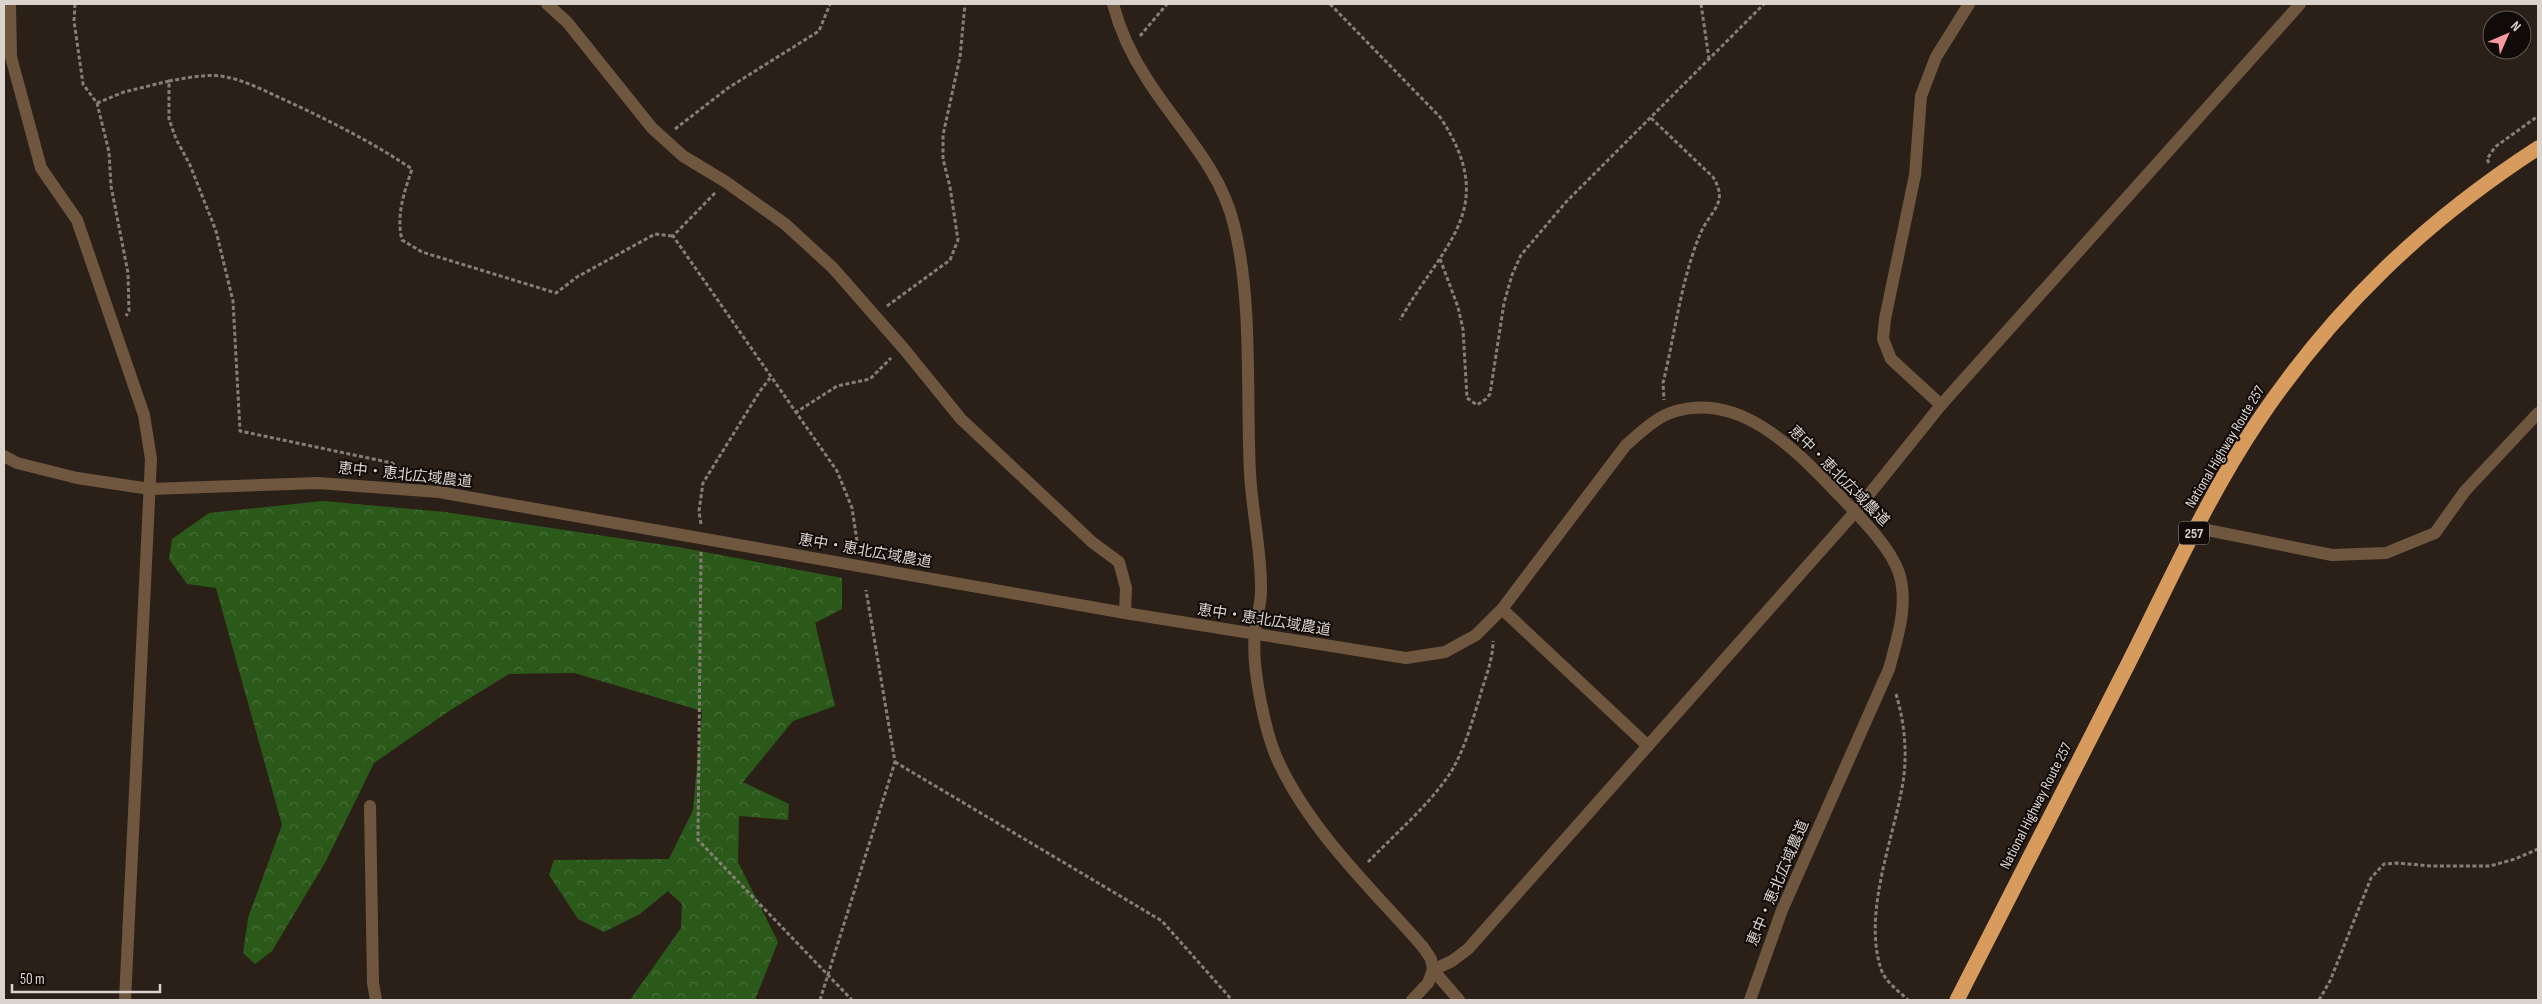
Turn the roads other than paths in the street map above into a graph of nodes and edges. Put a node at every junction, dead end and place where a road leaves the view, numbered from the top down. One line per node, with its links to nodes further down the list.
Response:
1 (10, 4): 10 (street)
2 (547, 4): 14 (street)
3 (1113, 4): 15 (street)
4 (1969, 4): 7 (street)
5 (2300, 4): 7 (street)
6 (2538, 148): 12 (highway, National Highway Route 257 / 257)
7 (1941, 405): 11 (street)
8 (2538, 413): 12 (street)
9 (4, 456): 10 (street, 恵中・恵北広域農道)
10 (150, 489): 14 (street, 恵中・恵北広域農道); 19 (street)
11 (1855, 512): 13 (street, 恵中・恵北広域農道); 16 (street); 23 (street, 恵中・恵北広域農道)
12 (2197, 528): 24 (highway, National Highway Route 257 / 257)
13 (1502, 609): 15 (street, 恵中・恵北広域農道); 16 (street)
14 (1125, 614): 15 (street, 恵中・恵北広域農道)
15 (1254, 635): 18 (street)
16 (1648, 746): 18 (street)
17 (370, 806): 20 (street)
18 (1433, 970): 21 (street); 22 (street)
19 (126, 1000)
20 (376, 1000)
21 (1412, 1000)
22 (1459, 1000)
23 (1750, 1000)
24 (1957, 1000)

